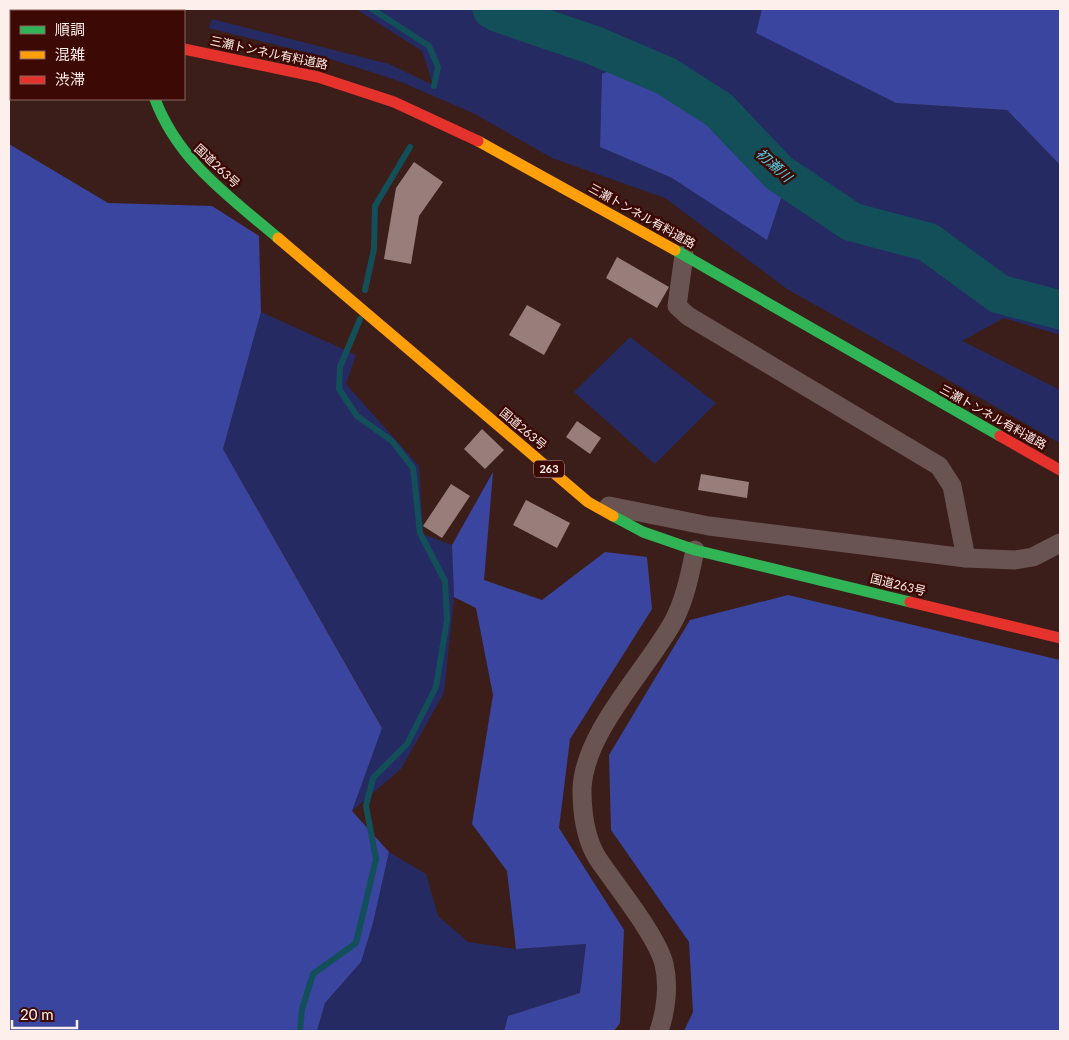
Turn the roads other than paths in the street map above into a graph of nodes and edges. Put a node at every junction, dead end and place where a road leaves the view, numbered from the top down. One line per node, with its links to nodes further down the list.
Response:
1 (185, 49): 3 (highway, 三瀬トンネル有料道路)
2 (155, 100): 5 (highway, 国道263号 / 263)
3 (684, 255): 4 (highway, 三瀬トンネル有料道路); 8 (street)
4 (1060, 470)
5 (588, 502): 7 (highway, 国道263号 / 263); 8 (street)
6 (1060, 543): 8 (street)
7 (695, 550): 9 (highway, 国道263号 / 263); 10 (street)
8 (966, 558)
9 (1060, 638)
10 (659, 1031)

